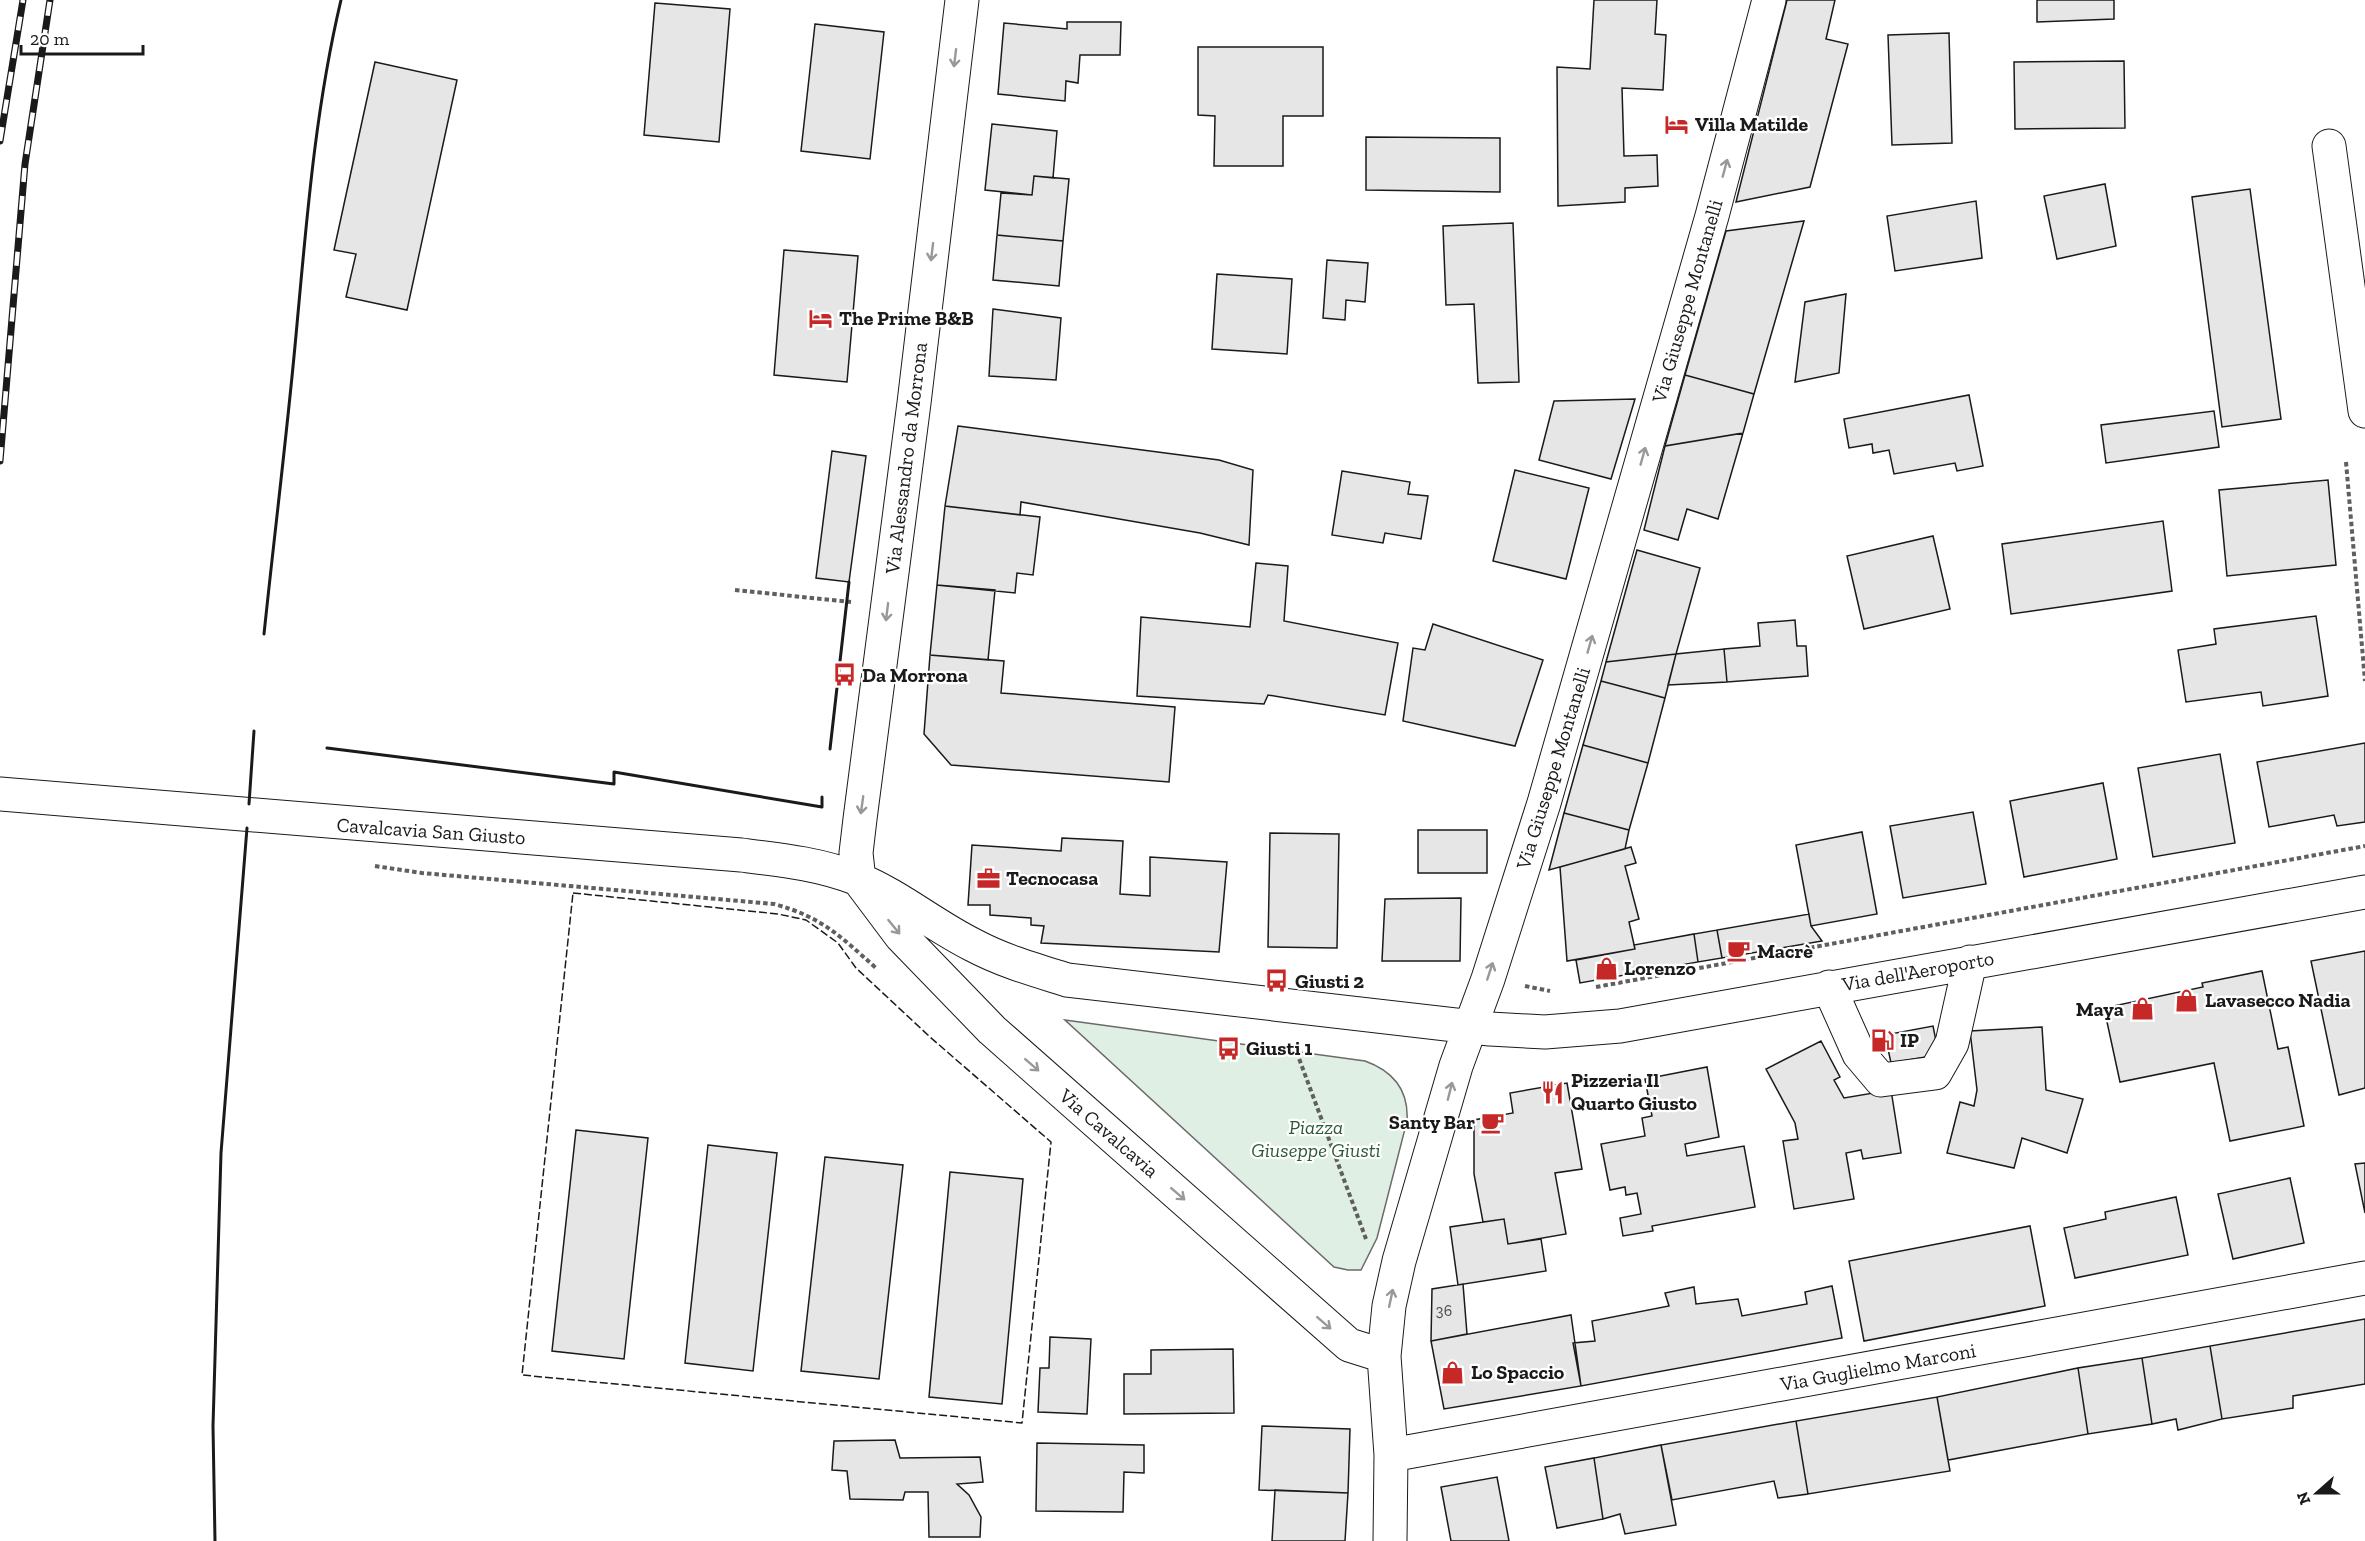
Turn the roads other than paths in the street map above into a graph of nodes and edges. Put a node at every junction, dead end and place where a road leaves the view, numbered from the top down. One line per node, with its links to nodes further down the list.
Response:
1 (962, 0): 6 (street, Via Alessandro da Morrona, one-way to 6)
2 (1769, 0): 10 (street, Via Giuseppe Montanelli, one-way to 2)
3 (2329, 146): 4 (street)
4 (2365, 411)
5 (0, 794): 6 (street, Cavalcavia San Giusto)
6 (859, 880): 10 (street); 12 (street, Via Cavalcavia, one-way to 12)
7 (2365, 892): 8 (street, Via dell'Aeroporto)
8 (1970, 962): 9 (street, Via dell'Aeroporto); 9 (street)
9 (1829, 987): 10 (street, Via dell'Aeroporto)
10 (1470, 1026): 12 (street, Via Giuseppe Montanelli, one-way to 10)
11 (2365, 1278): 13 (street, Via Guglielmo Marconi)
12 (1384, 1356): 13 (street, Via Giuseppe Montanelli)
13 (1391, 1455): 14 (street, Via Giuseppe Montanelli)
14 (1390, 1541)

